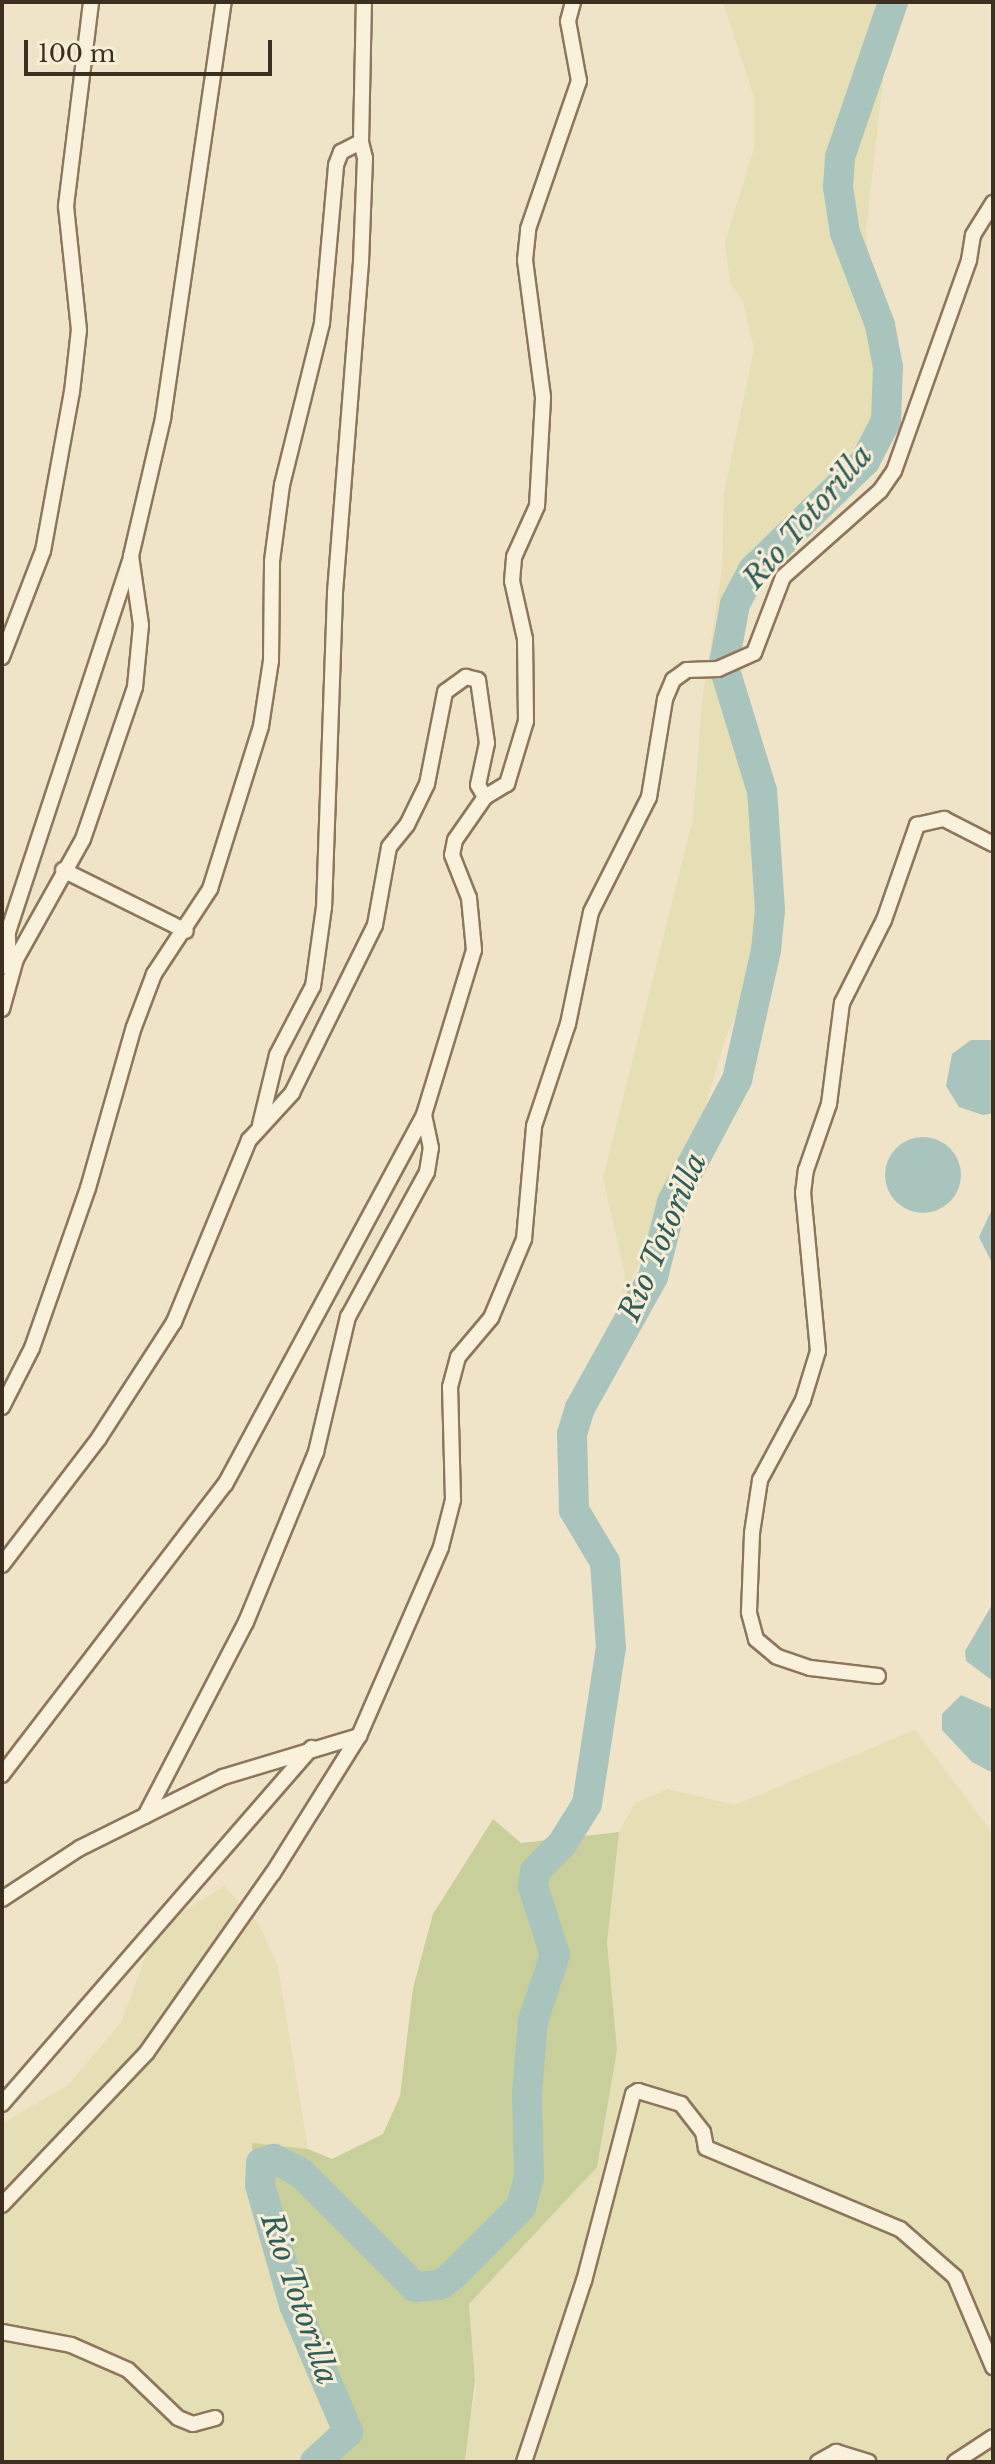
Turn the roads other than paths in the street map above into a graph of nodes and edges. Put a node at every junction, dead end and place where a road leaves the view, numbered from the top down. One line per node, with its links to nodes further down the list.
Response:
1 (91, 2): 8 (street)
2 (224, 2): 7 (street)
3 (364, 2): 5 (street)
4 (573, 2): 9 (street)
5 (361, 142): 12 (street); 16 (street)
6 (993, 203): 20 (street)
7 (131, 556): 11 (street); 13 (street)
8 (2, 657)
9 (485, 797): 15 (street); 16 (street)
10 (993, 844): 19 (street)
11 (63, 870): 12 (street); 13 (street)
12 (186, 931): 17 (street)
13 (10, 982): 14 (street)
14 (2, 1009)
15 (424, 1115): 22 (street); 23 (street)
16 (260, 1125): 18 (street)
17 (2, 1407)
18 (2, 1565)
19 (878, 1676)
20 (359, 1736): 21 (street); 26 (street)
21 (312, 1748): 23 (street); 25 (street)
22 (2, 1775)
23 (145, 1816): 24 (street)
24 (2, 1899)
25 (2, 2104)
26 (2, 2205)
27 (2, 2332): 29 (street)
28 (993, 2367): 31 (street)
29 (215, 2418)
30 (993, 2437): 34 (street)
31 (524, 2462)
32 (818, 2462): 33 (street)
33 (869, 2462)
34 (955, 2462)

